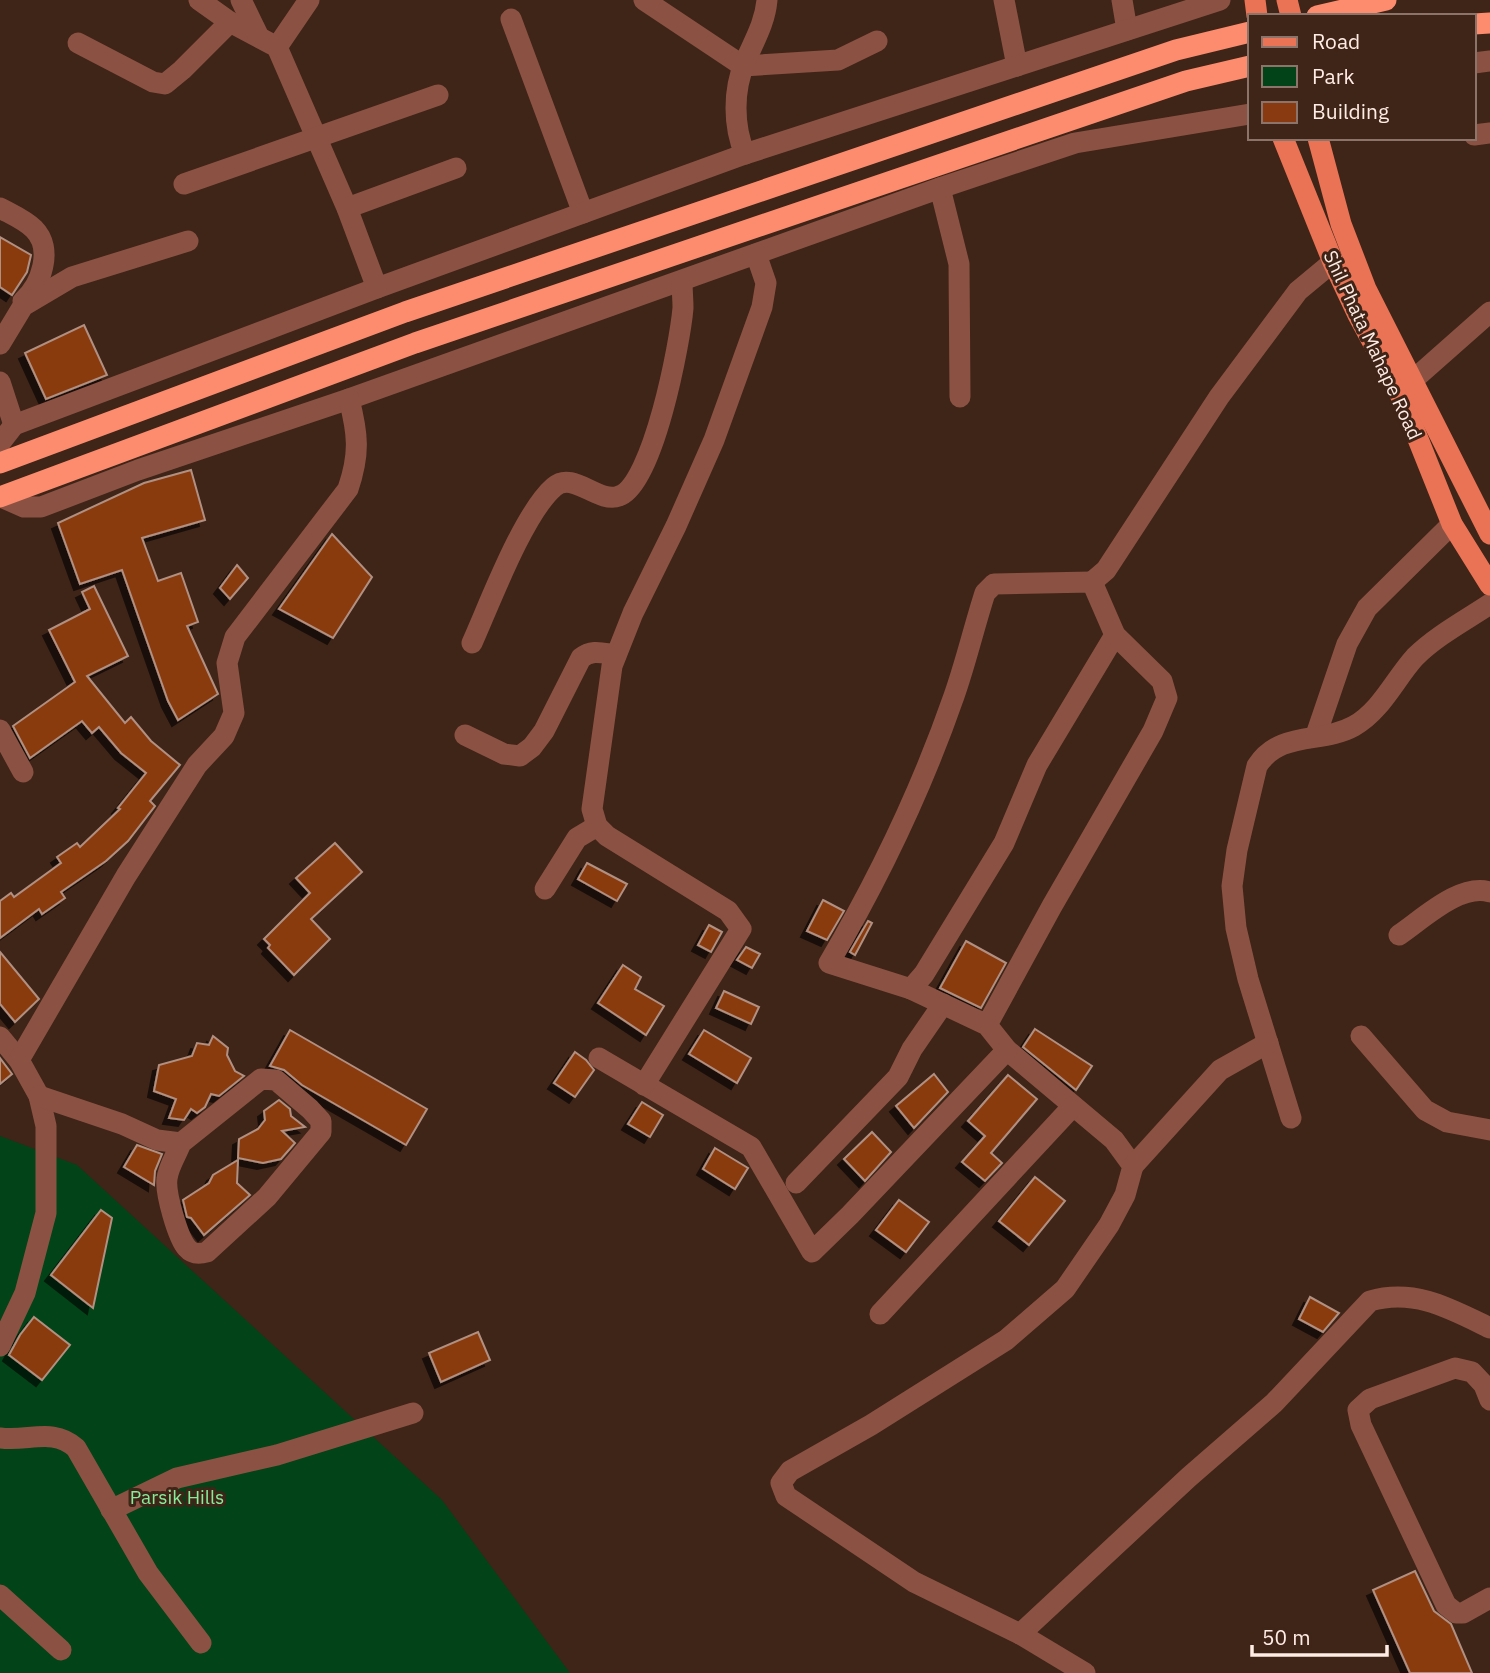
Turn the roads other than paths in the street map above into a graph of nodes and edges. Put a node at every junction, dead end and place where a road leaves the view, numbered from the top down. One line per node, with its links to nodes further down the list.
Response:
1 (199, 0): 12 (street)
2 (241, 0): 16 (street)
3 (309, 0): 16 (street)
4 (644, 0): 18 (street)
5 (767, 0): 18 (street)
6 (1004, 0): 19 (street)
7 (1122, 0): 13 (street)
8 (1220, 0): 13 (street)
9 (1386, 0): 10 (highway)
10 (1326, 14)
11 (511, 19): 32 (street)
12 (230, 22): 16 (street); 17 (street)
13 (1127, 30): 19 (street)
14 (1248, 32): 47 (highway)
15 (877, 41): 18 (street)
16 (268, 42): 23 (street)
17 (78, 43)
18 (743, 66): 26 (street)
19 (1017, 66): 26 (street)
20 (1248, 66): 48 (highway)
21 (438, 94): 23 (street)
22 (1248, 114): 29 (street)
23 (317, 138): 28 (street); 31 (street)
24 (1284, 140): 35 (main road, Shil Phata Mahape Road)
25 (1319, 140): 42 (main road, Shil Phata Mahape Road)
26 (745, 153): 32 (street)
27 (456, 168): 31 (street)
28 (184, 184)
29 (940, 188): 34 (street); 43 (street)
30 (0, 208): 39 (street)
31 (346, 208): 37 (street)
32 (583, 213): 37 (street)
33 (188, 242): 40 (street)
34 (756, 254): 36 (street); 56 (street)
35 (1333, 262): 42 (main road, Shil Phata Mahape Road); 51 (street)
36 (682, 281): 44 (street); 55 (street)
37 (377, 288): 45 (street)
38 (1490, 312): 42 (street)
39 (0, 317)
40 (0, 344)
41 (0, 382): 45 (street)
42 (1405, 385): 49 (main road, Shil Phata Mahape Road); 50 (main road, Shil Phata Mahape Road)
43 (960, 397)
44 (349, 399): 48 (street); 73 (street)
45 (14, 425): 46 (street)
46 (0, 443)
47 (0, 463)
48 (0, 497)
49 (1452, 524): 52 (main road, Shil Phata Mahape Road); 59 (street)
50 (1490, 534)
51 (1092, 582): 54 (street); 65 (street)
52 (1490, 585)
53 (1490, 604): 59 (street)
54 (1115, 635): 65 (street); 67 (street)
55 (472, 643)
56 (616, 655): 58 (street); 61 (street)
57 (0, 730): 60 (street)
58 (465, 735)
59 (1316, 735): 70 (street)
60 (23, 772)
61 (597, 826): 62 (street); 74 (street)
62 (545, 889)
63 (1490, 892): 64 (street)
64 (1399, 935)
65 (911, 989): 66 (street)
66 (943, 1004): 67 (street); 81 (street)
67 (987, 1025): 71 (street)
68 (1361, 1036): 78 (street)
69 (0, 1037): 73 (street)
70 (1268, 1043): 77 (street); 80 (street)
71 (1007, 1050): 74 (street); 76 (street)
72 (599, 1058): 74 (street)
73 (19, 1060): 75 (street)
74 (644, 1085)
75 (39, 1097): 79 (street); 84 (street)
76 (1073, 1106): 80 (street); 82 (street)
77 (1291, 1118)
78 (1490, 1130)
79 (181, 1143): 79 (street)
80 (1132, 1166): 91 (street)
81 (796, 1183)
82 (880, 1314)
83 (1490, 1328): 91 (street)
84 (0, 1346)
85 (1490, 1400): 90 (street)
86 (413, 1413): 88 (street)
87 (0, 1438): 88 (street)
88 (111, 1510): 92 (street)
89 (0, 1595): 93 (street)
90 (1490, 1598)
91 (1020, 1634): 94 (street)
92 (201, 1643)
93 (61, 1650)
94 (1085, 1673)

